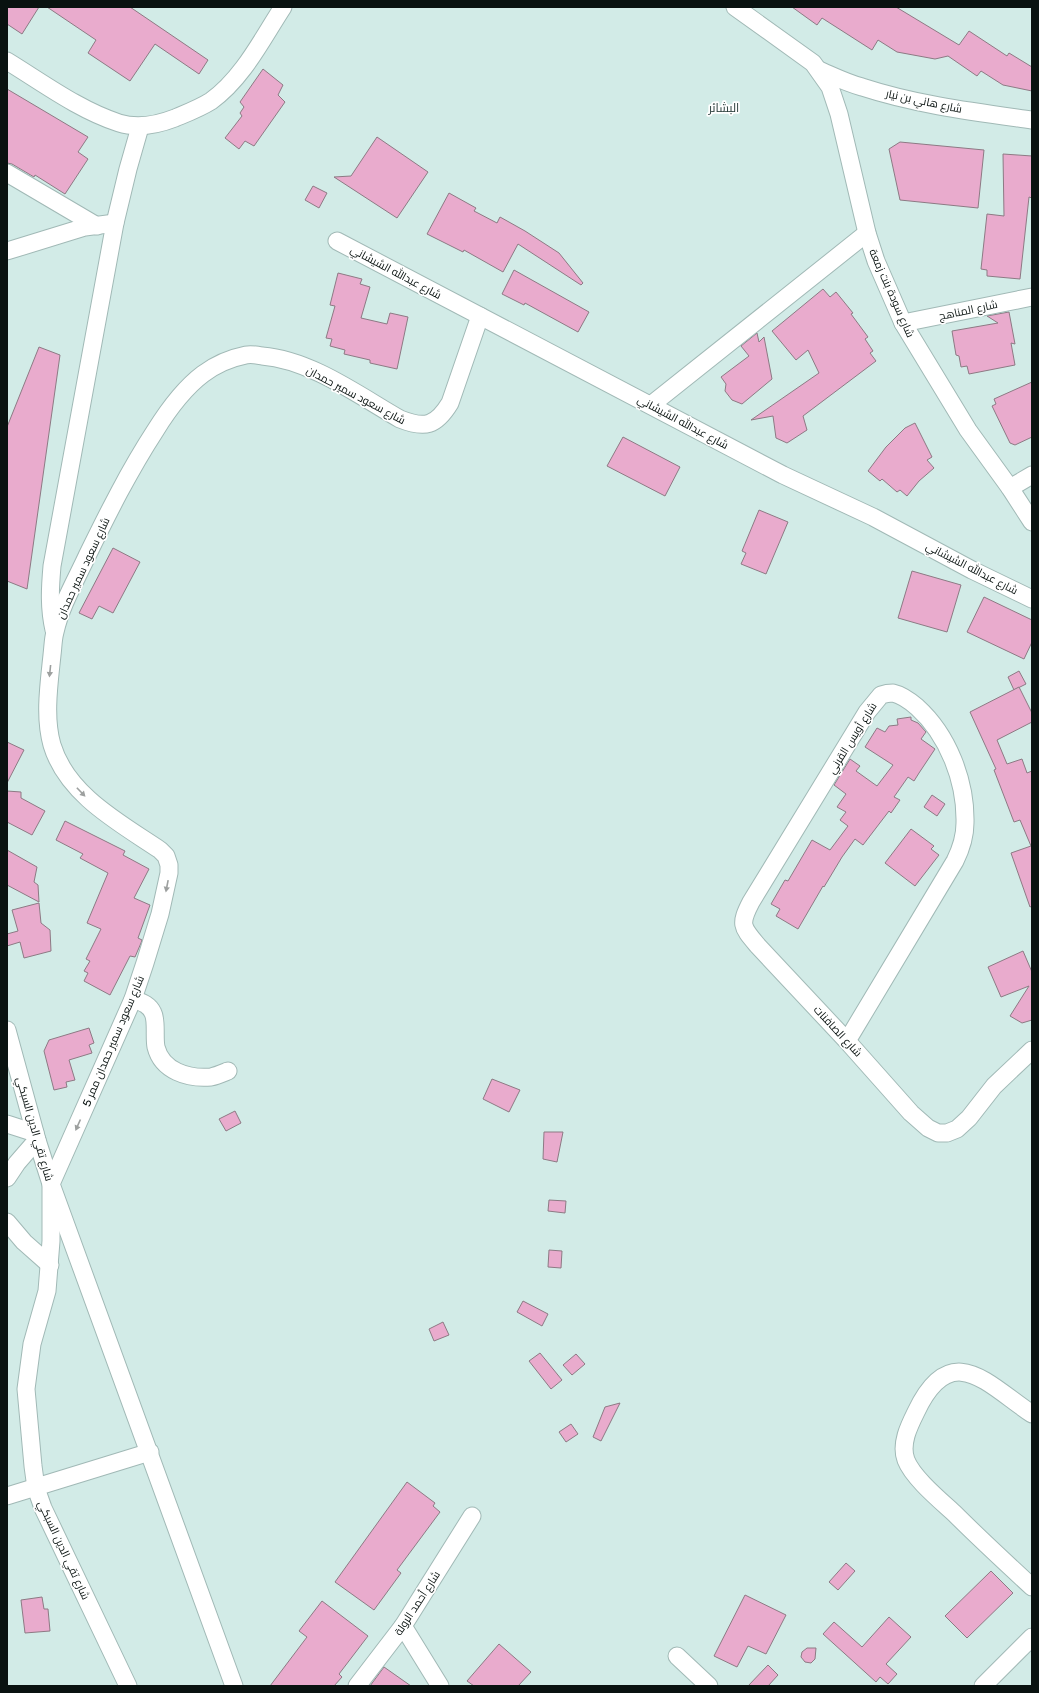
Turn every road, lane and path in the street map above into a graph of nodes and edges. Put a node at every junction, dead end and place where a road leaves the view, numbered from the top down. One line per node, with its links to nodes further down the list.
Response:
1 (283, 7): 6 (street)
2 (735, 7): 4 (street, شارع سودة بنت زمعة)
3 (7, 61): 6 (street)
4 (819, 70): 5 (street, شارع هاني بن نيار); 10 (street, شارع سودة بنت زمعة)
5 (1032, 120)
6 (140, 127): 8 (street, شارع سعود سمير حمدان)
7 (7, 173): 9 (street)
8 (115, 224): 9 (street); 21 (street, شارع سعود سمير حمدان)
9 (96, 226): 12 (street)
10 (867, 233): 15 (street, شارع سودة بنت زمعة); 16 (street)
11 (337, 241): 14 (street, شارع عبدالله الشيشاني)
12 (7, 251)
13 (1032, 297): 15 (street, شارع المناهج)
14 (480, 316): 16 (street, شارع عبدالله الشيشاني); 21 (street, شارع سعود سمير حمدان)
15 (903, 323): 18 (street, شارع سودة بنت زمعة)
16 (651, 405): 20 (street, شارع عبدالله الشيشاني)
17 (1032, 475): 18 (street)
18 (1010, 488): 19 (street, شارع سودة بنت زمعة)
19 (1032, 522)
20 (1032, 599)
21 (54, 632): 22 (street, شارع سعود سمير حمدان, one-way to 22)
22 (160, 850): 24 (street, شارع سعود سمير حمدان ممر 5, one-way to 24)
23 (744, 915): 26 (street, شارع الصافنات); 26 (street, شارع أويس القرني)
24 (133, 998): 29 (street); 33 (street, شارع سعود سمير حمدان ممر 5, one-way to 33)
25 (7, 1030): 28 (street, شارع تقي الدين السبكي)
26 (847, 1041): 27 (street, شارع الصافنات)
27 (1032, 1050)
28 (10, 1054): 31 (street, شارع تقي الدين السبكي)
29 (228, 1071)
30 (7, 1124): 31 (street)
31 (36, 1137): 32 (street); 33 (street, شارع تقي الدين السبكي)
32 (7, 1178)
33 (51, 1184): 35 (street, شارع تقي الدين السبكي); 37 (street)
34 (7, 1222): 35 (street)
35 (50, 1265): 38 (street, شارع تقي الدين السبكي)
36 (1032, 1414): 41 (street)
37 (150, 1452): 38 (street); 46 (street)
38 (36, 1488): 39 (street); 45 (street, شارع تقي الدين السبكي)
39 (7, 1496)
40 (472, 1516): 42 (street, شارع أحمد الرولة)
41 (1032, 1587)
42 (403, 1626): 47 (street, شارع أحمد الرولة); 48 (street)
43 (1032, 1637): 50 (street)
44 (677, 1656): 49 (street)
45 (128, 1686)
46 (234, 1686)
47 (357, 1686)
48 (440, 1686)
49 (709, 1686)
50 (983, 1686)

